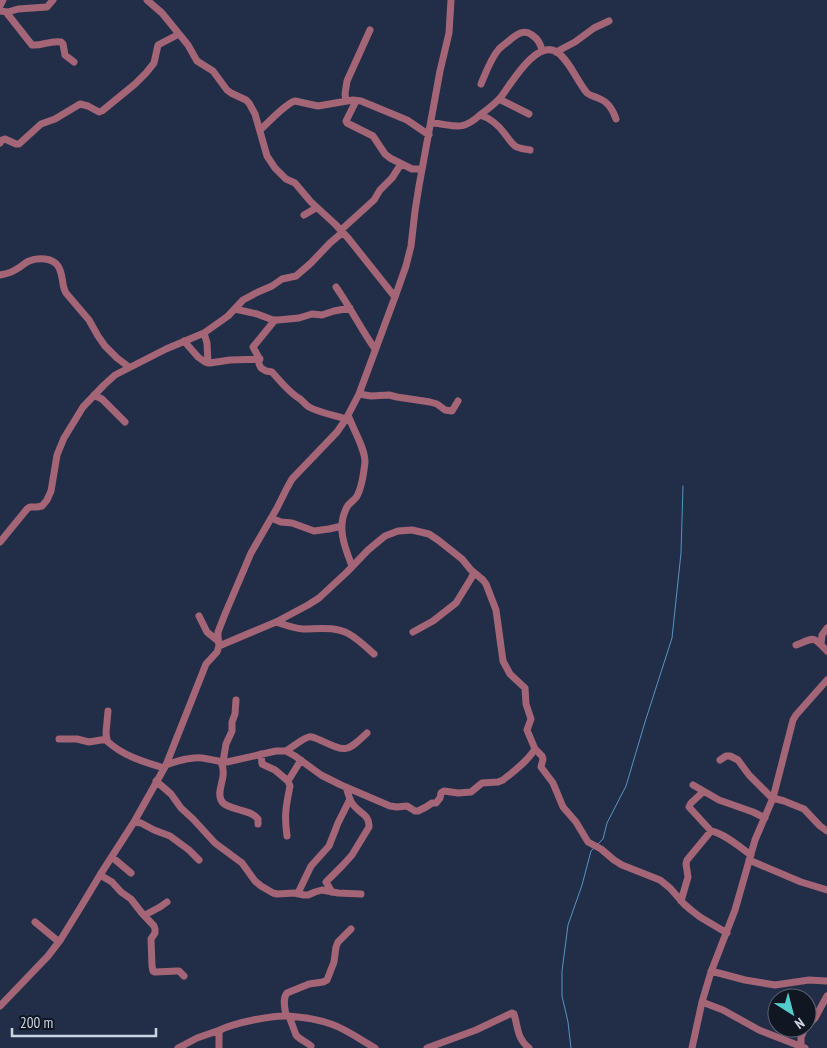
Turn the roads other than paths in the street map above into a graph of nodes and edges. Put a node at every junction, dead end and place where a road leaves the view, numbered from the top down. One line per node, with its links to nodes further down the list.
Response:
1 (3, 0): 5 (street)
2 (53, 0): 6 (street)
3 (147, 0): 9 (street)
4 (451, 0): 20 (street)
5 (0, 6)
6 (3, 11): 12 (street)
7 (609, 21): 11 (street)
8 (370, 30): 15 (street)
9 (179, 34): 21 (street); 23 (street)
10 (542, 51): 11 (street); 13 (street); 14 (street)
11 (556, 52): 19 (street)
12 (74, 62)
13 (481, 84)
14 (499, 99): 17 (street); 18 (street)
15 (346, 101): 16 (street); 21 (street)
16 (356, 101): 22 (street); 25 (street)
17 (529, 114)
18 (480, 115): 20 (street); 24 (street)
19 (616, 119)
20 (431, 123): 22 (street)
21 (260, 130): 27 (street)
22 (429, 134): 26 (street)
23 (0, 143)
24 (530, 150)
25 (401, 164): 26 (street); 29 (street)
26 (422, 169): 32 (street)
27 (316, 208): 28 (street); 29 (street)
28 (304, 215)
29 (342, 231): 32 (street); 34 (street)
30 (0, 275): 41 (street)
31 (336, 287): 33 (street)
32 (395, 297): 38 (street)
33 (350, 308): 35 (street); 38 (street)
34 (235, 309): 35 (street); 36 (street)
35 (275, 320): 39 (street)
36 (204, 333): 37 (street); 40 (street)
37 (184, 341): 40 (street); 41 (street)
38 (375, 349): 42 (street)
39 (260, 359): 40 (street); 45 (street)
40 (208, 363)
41 (129, 367): 43 (street)
42 (359, 394): 44 (street); 45 (street)
43 (94, 395): 46 (street); 49 (street)
44 (458, 401)
45 (347, 417): 47 (street); 48 (street)
46 (125, 422)
47 (271, 518): 48 (street); 56 (street)
48 (342, 526): 50 (street)
49 (0, 542)
50 (352, 566): 51 (street); 53 (street)
51 (472, 572): 55 (street); 67 (street)
52 (199, 616): 56 (street)
53 (276, 622): 56 (street); 60 (street)
54 (827, 628): 57 (street)
55 (413, 632)
56 (218, 643): 73 (street)
57 (821, 644): 58 (street); 59 (street)
58 (796, 645)
59 (827, 651)
60 (374, 654)
61 (827, 680): 79 (street)
62 (236, 700): 72 (street)
63 (108, 711): 66 (street)
64 (367, 733): 68 (street)
65 (59, 739): 66 (street)
66 (107, 739): 73 (street)
67 (535, 749): 77 (street); 96 (street)
68 (286, 751): 69 (street); 70 (street)
69 (261, 754): 72 (street); 74 (street)
70 (301, 760): 74 (street); 77 (street)
71 (720, 760): 79 (street)
72 (222, 762): 73 (street); 83 (street)
73 (165, 766): 75 (street)
74 (288, 781): 86 (street)
75 (156, 782): 82 (street); 94 (street)
76 (694, 785): 78 (street)
77 (346, 787): 80 (street)
78 (703, 792): 81 (street); 84 (street)
79 (773, 798): 81 (street); 85 (street)
80 (350, 799): 93 (street); 94 (street)
81 (764, 818): 88 (street)
82 (134, 822): 87 (street); 89 (street)
83 (258, 824)
84 (711, 831): 88 (street); 96 (street)
85 (827, 831)
86 (288, 836)
87 (112, 857): 90 (street); 91 (street)
88 (750, 858): 92 (street); 101 (street)
89 (199, 860)
90 (131, 873)
91 (100, 875): 98 (street); 102 (street)
92 (827, 890)
93 (332, 892): 94 (street); 95 (street)
94 (298, 893)
95 (361, 894)
96 (681, 901): 101 (street)
97 (167, 902): 98 (street)
98 (145, 915): 104 (street)
99 (35, 922): 102 (street)
100 (351, 929): 109 (street)
101 (727, 933): 103 (street)
102 (59, 942): 108 (street)
103 (711, 971): 105 (street); 107 (street)
104 (184, 976)
105 (827, 982)
106 (827, 996): 110 (street)
107 (702, 1002): 113 (street); 119 (street)
108 (0, 1006)
109 (288, 1016): 111 (street); 112 (street); 116 (street)
110 (817, 1016)
111 (220, 1030): 114 (street); 115 (street)
112 (311, 1046)
113 (803, 1047)
114 (178, 1048)
115 (219, 1048)
116 (375, 1048)
117 (427, 1048): 118 (street)
118 (529, 1048)
119 (692, 1048)

